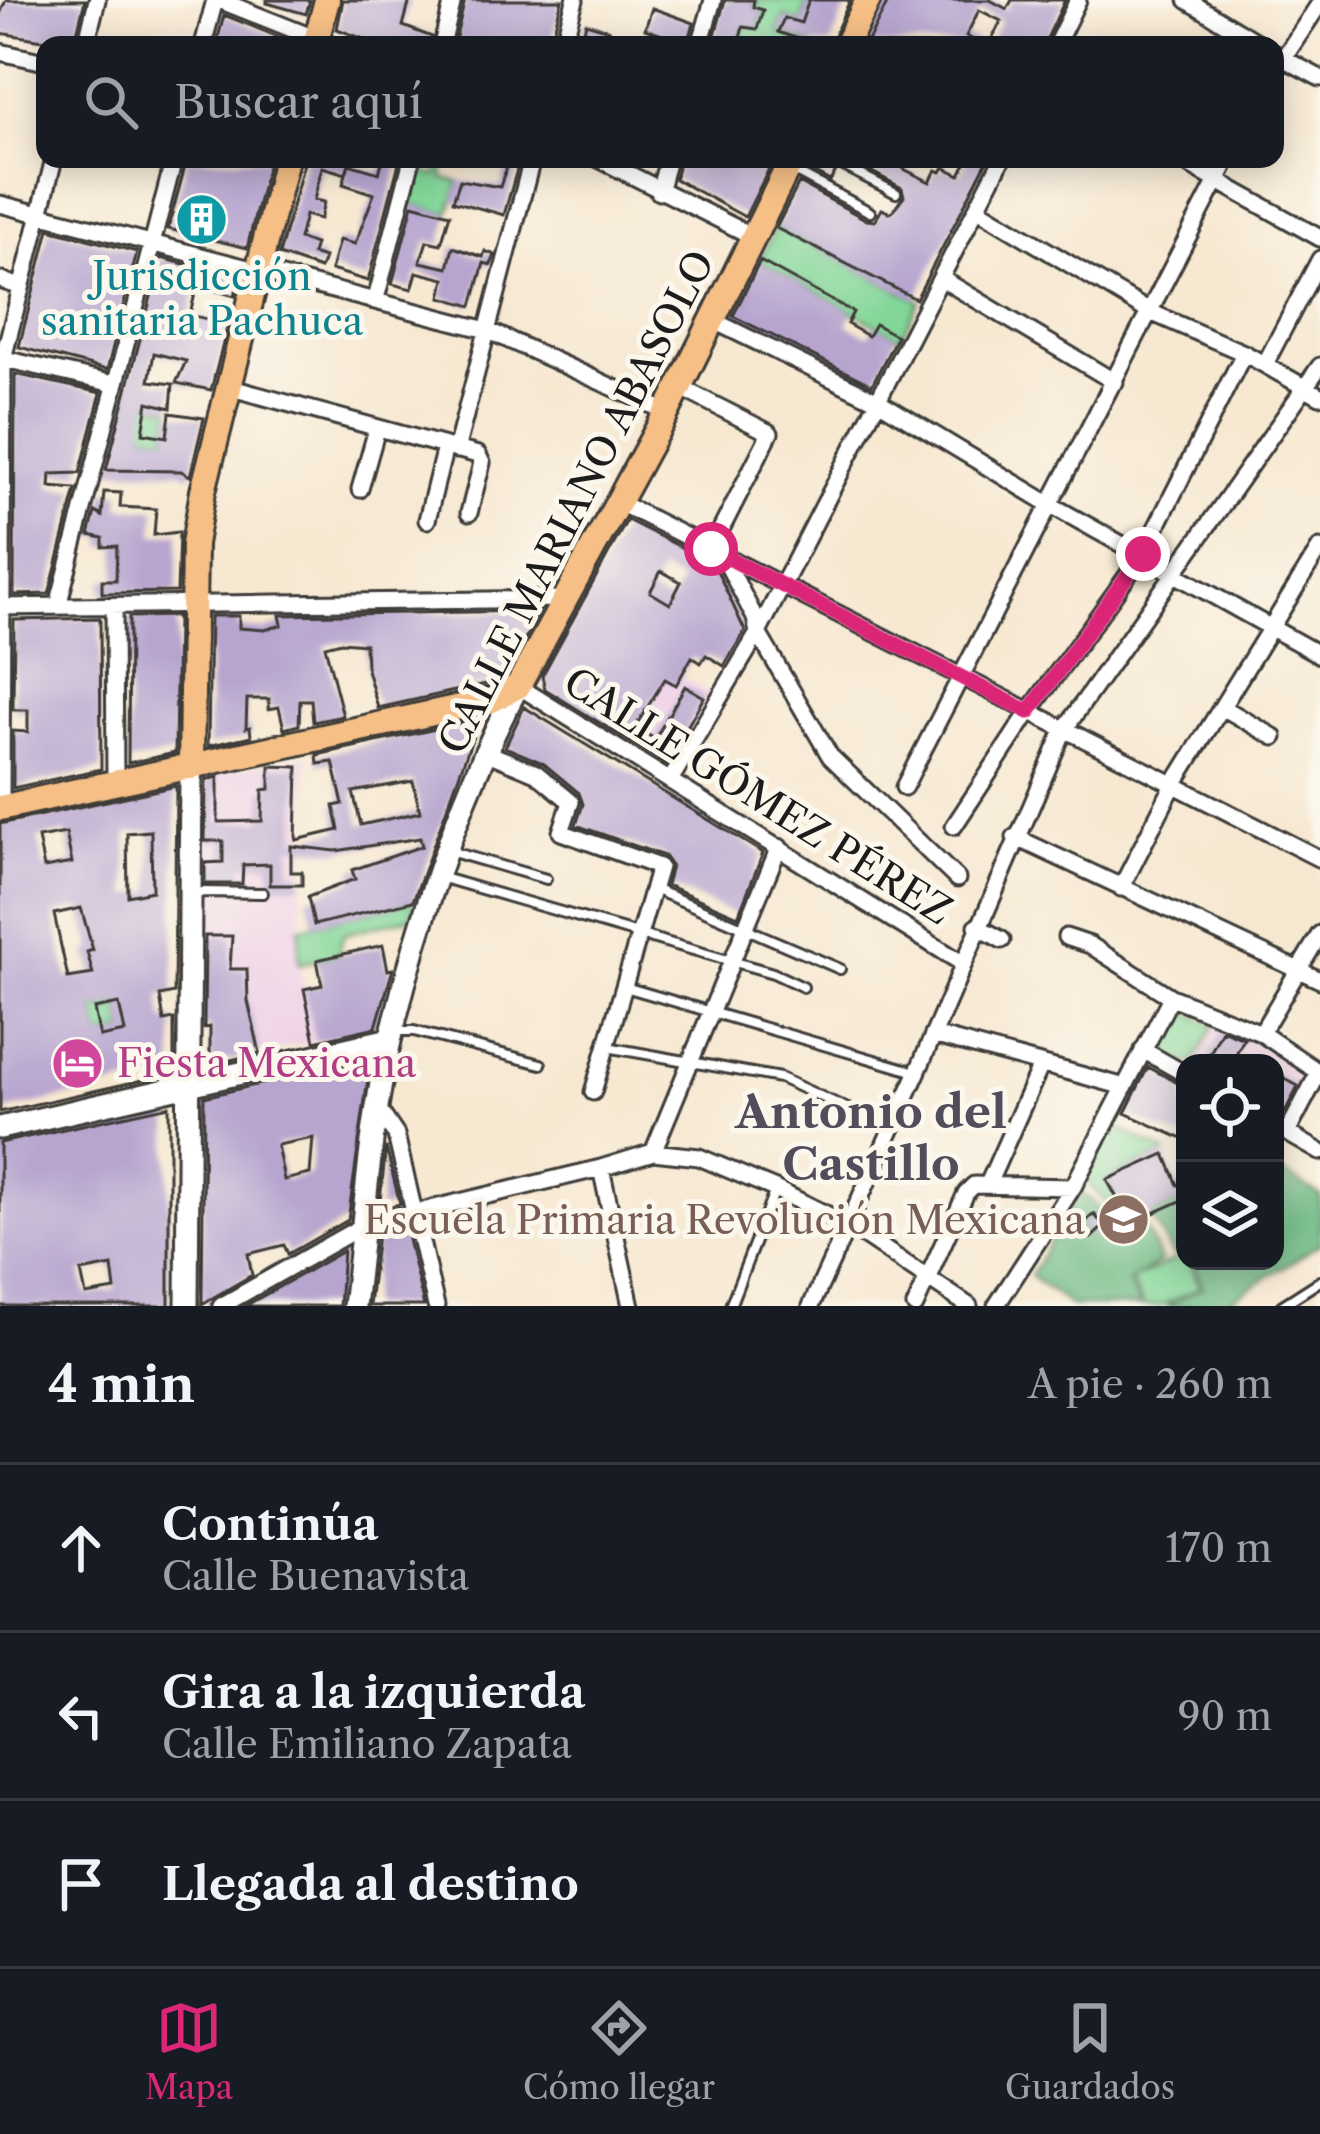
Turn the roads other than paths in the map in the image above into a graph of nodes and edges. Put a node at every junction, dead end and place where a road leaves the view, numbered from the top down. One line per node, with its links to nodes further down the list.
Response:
1 (97, 0): 11 (street)
2 (217, 0): 12 (street); 13 (street)
3 (327, 0): 14 (main road)
4 (453, 0): 15 (street)
5 (575, 0): 16 (street)
6 (713, 0): 17 (street)
7 (868, 0): 18 (main road)
8 (1078, 0): 19 (street)
9 (1187, 0): 20 (street)
10 (1320, 3): 22 (street)
11 (88, 36)
12 (206, 36)
13 (305, 36)
14 (323, 36)
15 (444, 36)
16 (565, 36)
17 (703, 36)
18 (850, 36)
19 (1061, 36)
20 (1246, 36)
21 (0, 52): 23 (street)
22 (1284, 52)
23 (36, 60)
24 (1284, 64): 25 (street)
25 (1320, 78)
26 (52, 168): 45 (street)
27 (172, 168): 48 (street)
28 (284, 168): 50 (main road)
29 (410, 168): 54 (street)
30 (530, 168): 57 (street)
31 (615, 168): 40 (street)
32 (666, 168): 40 (street)
33 (788, 168): 46 (main road, CALLE MARIANO ABASOLO)
34 (797, 168): 44 (lane)
35 (847, 168): 41 (lane)
36 (998, 168): 43 (street)
37 (1192, 168): 39 (street)
38 (1224, 168): 39 (street)
39 (1216, 183): 47 (street); 55 (street)
40 (659, 192): 46 (street)
41 (896, 194)
42 (0, 204): 45 (street)
43 (978, 209): 51 (street); 55 (street)
44 (869, 212)
45 (39, 213): 48 (street); 53 (street)
46 (754, 237): 56 (main road, CALLE MARIANO ABASOLO)
47 (1320, 238)
48 (153, 242): 50 (street); 63 (street)
49 (1320, 259): 60 (street)
50 (258, 269): 54 (street); 64 (main road)
51 (942, 278): 62 (street); 67 (street)
52 (0, 280): 53 (street)
53 (21, 287): 59 (street)
54 (376, 299): 57 (street)
55 (1148, 311): 58 (street); 62 (street)
56 (712, 320): 65 (main road, CALLE MARIANO ABASOLO); 67 (street)
57 (487, 330): 68 (street); 70 (street)
58 (1244, 353): 60 (street); 78 (street)
59 (2, 359): 63 (street); 85 (street)
60 (1265, 364): 66 (street)
61 (1320, 366): 66 (street)
62 (1114, 382): 73 (street)
63 (114, 384): 82 (street)
64 (228, 387): 69 (street); 84 (main road)
65 (679, 387): 68 (main road, CALLE MARIANO ABASOLO); 77 (street)
66 (1313, 392): 79 (street)
67 (880, 402): 73 (street); 80 (street)
68 (667, 412): 72 (main road, CALLE MARIANO ABASOLO)
69 (377, 429): 70 (street); 71 (street)
70 (450, 449): 74 (street); 75 (street)
71 (360, 489)
72 (618, 502): 77 (street); 81 (main road, CALLE MARIANO ABASOLO)
73 (1051, 505): 78 (street); 89 (street)
74 (469, 513)
75 (427, 520)
76 (1320, 548): 86 (street)
77 (717, 552): 80 (street); 87 (street)
78 (1143, 554): 79 (street); 92 (street)
79 (1173, 572): 86 (street); 93 (street)
80 (783, 586): 87 (street); 89 (street)
81 (563, 599): 84 (street); 90 (main road, CALLE MARIANO ABASOLO)
82 (58, 606): 83 (street); 85 (street)
83 (114, 606): 84 (street); 98 (street)
84 (194, 606): 96 (main road)
85 (0, 607): 101 (street)
86 (1271, 628): 88 (street); 91 (street)
87 (758, 633): 97 (street); 109 (street)
88 (1320, 656)
89 (959, 678): 92 (street); 100 (street)
90 (518, 686): 95 (street, CALLE MARIANO ABASOLO); 96 (main road); 97 (street, CALLE GÓMEZ PÉREZ)
91 (1222, 707): 94 (street); 99 (street)
92 (1029, 712): 93 (street); 102 (street)
93 (1064, 730): 99 (street); 103 (street)
94 (1274, 737)
95 (483, 751): 105 (street, CALLE MARIANO ABASOLO); 110 (street)
96 (190, 767): 98 (main road); 113 (street)
97 (671, 779): 104 (street, CALLE GÓMEZ PÉREZ)
98 (115, 784): 101 (main road)
99 (1173, 786): 106 (street); 111 (street)
100 (904, 787)
101 (0, 808)
102 (954, 826)
103 (1015, 837): 111 (street); 114 (street)
104 (779, 847): 115 (street); 121 (street, CALLE GÓMEZ PÉREZ)
105 (448, 850): 107 (street, CALLE MARIANO ABASOLO); 108 (lane)
106 (1320, 859)
107 (440, 877): 117 (lane); 130 (street, CALLE MARIANO ABASOLO)
108 (545, 879)
109 (957, 879)
110 (653, 888): 115 (lane); 117 (street)
111 (1121, 888): 123 (street)
112 (263, 893): 113 (lane)
113 (190, 897): 140 (street)
114 (977, 926): 119 (street); 121 (street)
115 (746, 928): 120 (street); 122 (lane)
116 (1320, 934): 123 (street)
117 (640, 935): 120 (lane); 125 (street)
118 (1066, 937): 127 (street)
119 (1002, 940)
120 (732, 961): 126 (lane); 128 (street)
121 (962, 963): 131 (street)
122 (840, 969)
123 (1299, 969): 124 (street); 129 (street)
124 (1320, 980)
125 (624, 987): 128 (lane); 132 (street)
126 (803, 987)
127 (1171, 997): 129 (street); 133 (street)
128 (711, 1012): 134 (street); 139 (lane)
129 (1261, 1033): 138 (street)
130 (391, 1035): 135 (lane); 140 (street); 143 (street, CALLE MARIANO ABASOLO)
131 (933, 1035): 136 (street); 139 (street)
132 (606, 1047): 134 (lane); 142 (street)
133 (1143, 1050): 137 (street); 141 (street)
134 (690, 1060): 146 (lane); 148 (street)
135 (541, 1064)
136 (1041, 1065): 141 (street); 151 (street)
137 (1176, 1069)
138 (1319, 1072): 144 (street)
139 (917, 1073): 146 (street)
140 (187, 1087): 145 (street); 160 (street)
141 (1124, 1087): 152 (street)
142 (593, 1092)
143 (377, 1107): 154 (street); 155 (street, CALLE MARIANO ABASOLO)
144 (1284, 1125)
145 (0, 1128)
146 (892, 1129): 156 (street)
147 (1284, 1132): 149 (street)
148 (653, 1152): 150 (street); 153 (street)
149 (1320, 1152)
150 (601, 1168): 154 (street); 164 (street)
151 (988, 1184): 152 (street); 157 (street)
152 (1073, 1186): 159 (street)
153 (775, 1189): 156 (street); 165 (lane)
154 (415, 1212): 155 (street); 163 (street)
155 (364, 1225): 161 (street); 162 (street, CALLE MARIANO ABASOLO)
156 (848, 1225): 157 (street); 166 (street)
157 (926, 1275): 167 (street); 168 (street)
158 (1320, 1281): 169 (lane)
159 (1002, 1304)
160 (188, 1306)
161 (221, 1306)
162 (354, 1306)
163 (436, 1306)
164 (631, 1306)
165 (730, 1306)
166 (811, 1306)
167 (915, 1306)
168 (969, 1306)
169 (1281, 1306)

